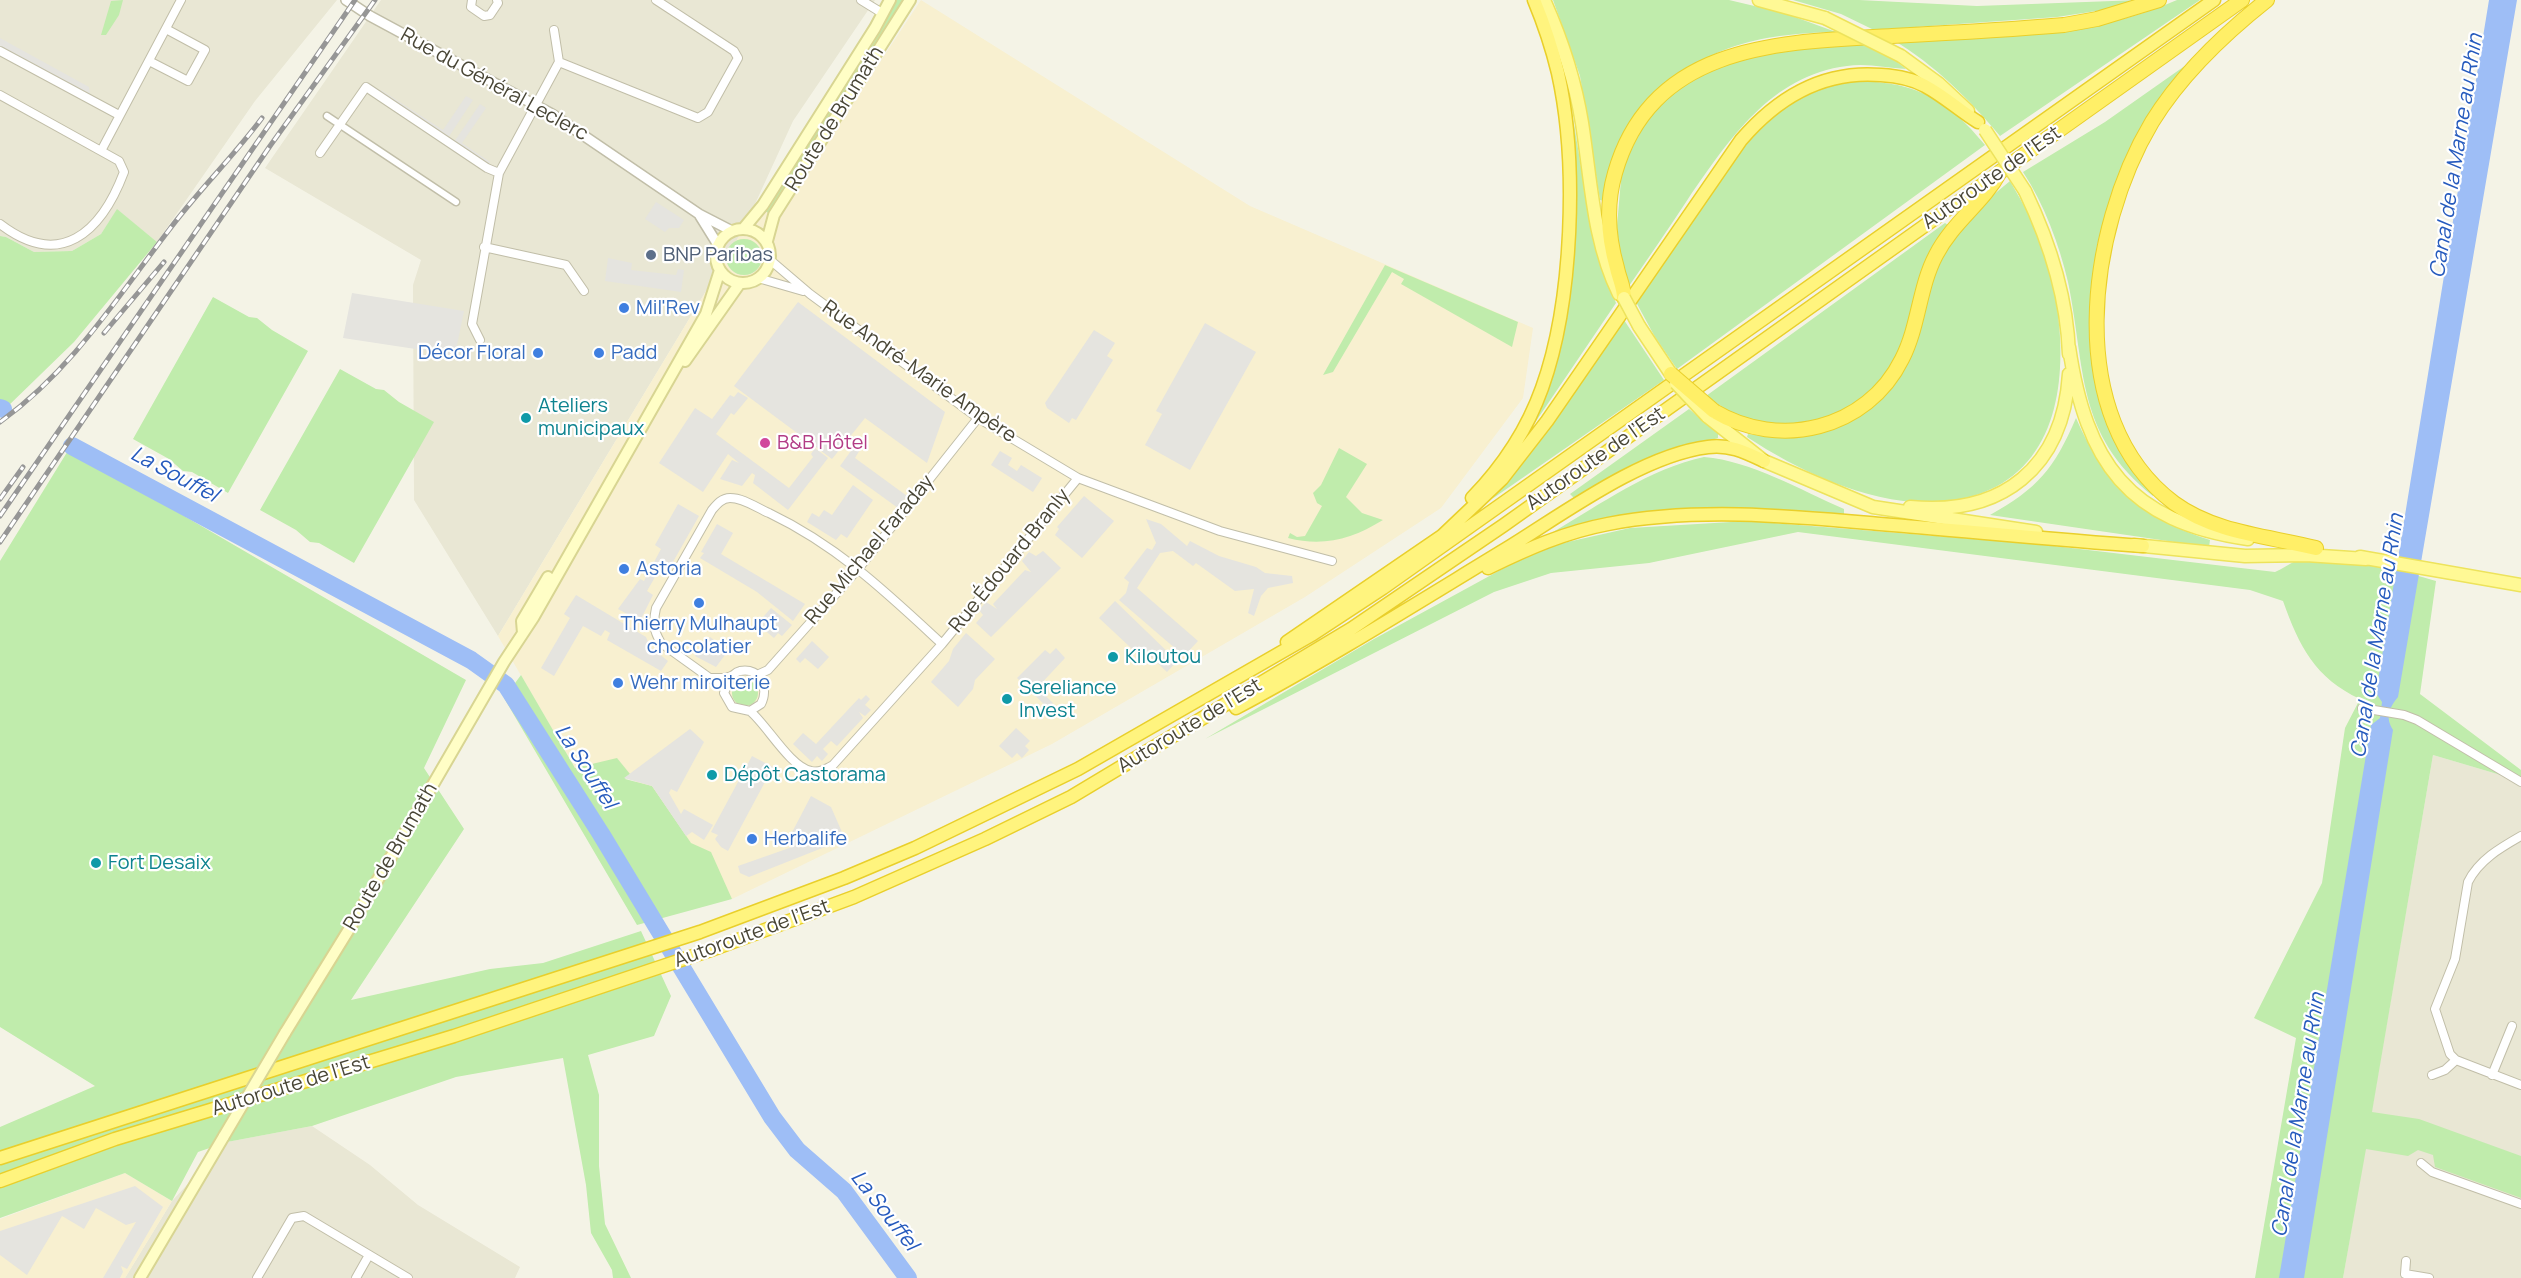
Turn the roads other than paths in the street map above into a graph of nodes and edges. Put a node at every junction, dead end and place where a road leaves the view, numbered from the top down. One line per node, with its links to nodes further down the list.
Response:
1 (181, 0): 17 (street)
2 (346, 0): 23 (street, Rue du Général Leclerc)
3 (472, 0): 4 (street)
4 (497, 0)
5 (656, 0): 21 (street)
6 (861, 0): 16 (street)
7 (890, 0): 16 (main road, Route de Brumath)
8 (910, 0): 37 (main road, Route de Brumath)
9 (1534, 0): 62 (highway)
10 (1544, 0): 42 (main road)
11 (1759, 0): 27 (main road, bridge)
12 (2159, 0): 42 (highway)
13 (2214, 0): 67 (highway, Autoroute de l’Est)
14 (2242, 0): 30 (highway, Autoroute de l’Est)
15 (2267, 0): 58 (highway)
16 (880, 16): 35 (main road, Route de Brumath)
17 (166, 29): 20 (street); 20 (street)
18 (554, 30): 21 (street)
19 (0, 51): 24 (street)
20 (149, 61): 24 (street)
21 (559, 62): 23 (street)
22 (0, 95): 28 (street)
23 (537, 105): 31 (street); 33 (street, Rue du Général Leclerc)
24 (119, 115): 28 (street)
25 (327, 116): 26 (street)
26 (340, 124): 29 (street); 31 (street); 32 (street)
27 (1981, 126): 49 (main road, bridge); 62 (highway)
28 (101, 151): 34 (street)
29 (320, 153)
30 (2000, 172): 51 (highway); 78 (highway, Autoroute de l’Est)
31 (499, 173): 39 (street)
32 (456, 202)
33 (699, 214): 36 (street, Rue du Général Leclerc); 38 (street, Rue du Général Leclerc)
34 (0, 224)
35 (744, 228): 36 (main road); 37 (main road)
36 (732, 231): 38 (main road)
37 (767, 241): 40 (main road)
38 (718, 245): 41 (main road)
39 (484, 247): 45 (street); 48 (street)
40 (769, 259): 43 (main road); 46 (street, Rue André-Marie Ampère)
41 (720, 270): 44 (main road); 53 (main road, Route de Brumath)
42 (1614, 272): 47 (highway)
43 (758, 278): 44 (main road); 46 (street, Rue André-Marie Ampère)
44 (740, 283): 53 (main road, Route de Brumath)
45 (584, 291)
46 (810, 294): 52 (street, Rue André-Marie Ampère)
47 (1624, 298): 50 (main road, bridge)
48 (480, 340)
49 (2068, 347): 56 (main road); 58 (main road)
50 (1671, 374): 51 (highway, bridge)
51 (1710, 413): 54 (main road)
52 (978, 418): 55 (street, Rue André-Marie Ampère); 61 (street, Rue Michael Faraday)
53 (637, 434): 91 (main road, Route de Brumath, bridge)
54 (1764, 461): 56 (main road); 64 (highway)
55 (1078, 478): 60 (street, Rue André-Marie Ampère); 65 (street, Rue Édouard Branly)
56 (1835, 492): 57 (main road)
57 (2143, 546): 59 (main road); 64 (highway)
58 (2316, 549): 59 (main road)
59 (2366, 559): 63 (main road)
60 (1332, 561)
61 (859, 568): 65 (street); 66 (street, Rue Michael Faraday); 70 (street)
62 (1377, 579): 67 (highway)
63 (2521, 585)
64 (1425, 598): 78 (highway)
65 (942, 644): 76 (street, Rue Édouard Branly)
66 (768, 670): 68 (street, Rue Michael Faraday); 71 (street)
67 (1250, 670): 85 (highway, Autoroute de l’Est)
68 (757, 675): 69 (street); 71 (street)
69 (730, 677): 70 (street); 72 (street)
70 (712, 678): 72 (street)
71 (764, 683): 73 (street)
72 (724, 689): 75 (street)
73 (761, 704): 75 (street); 76 (street)
74 (2366, 709): 77 (street)
75 (750, 711): 76 (street, Rue Édouard Branly)
76 (762, 722)
77 (2521, 782)
78 (1071, 797): 87 (highway, Autoroute de l’Est)
79 (2521, 836): 81 (street)
80 (2512, 1026): 83 (street)
81 (2456, 1060): 82 (street); 83 (street)
82 (2432, 1075)
83 (2492, 1075): 84 (street)
84 (2521, 1085)
85 (0, 1158)
86 (2421, 1163): 88 (street)
87 (0, 1181)
88 (2521, 1204)
89 (369, 1255): 92 (street); 93 (street); 94 (street)
90 (2406, 1261): 95 (street)
91 (140, 1278)
92 (257, 1278)
93 (356, 1278)
94 (408, 1278)
95 (2429, 1278)

